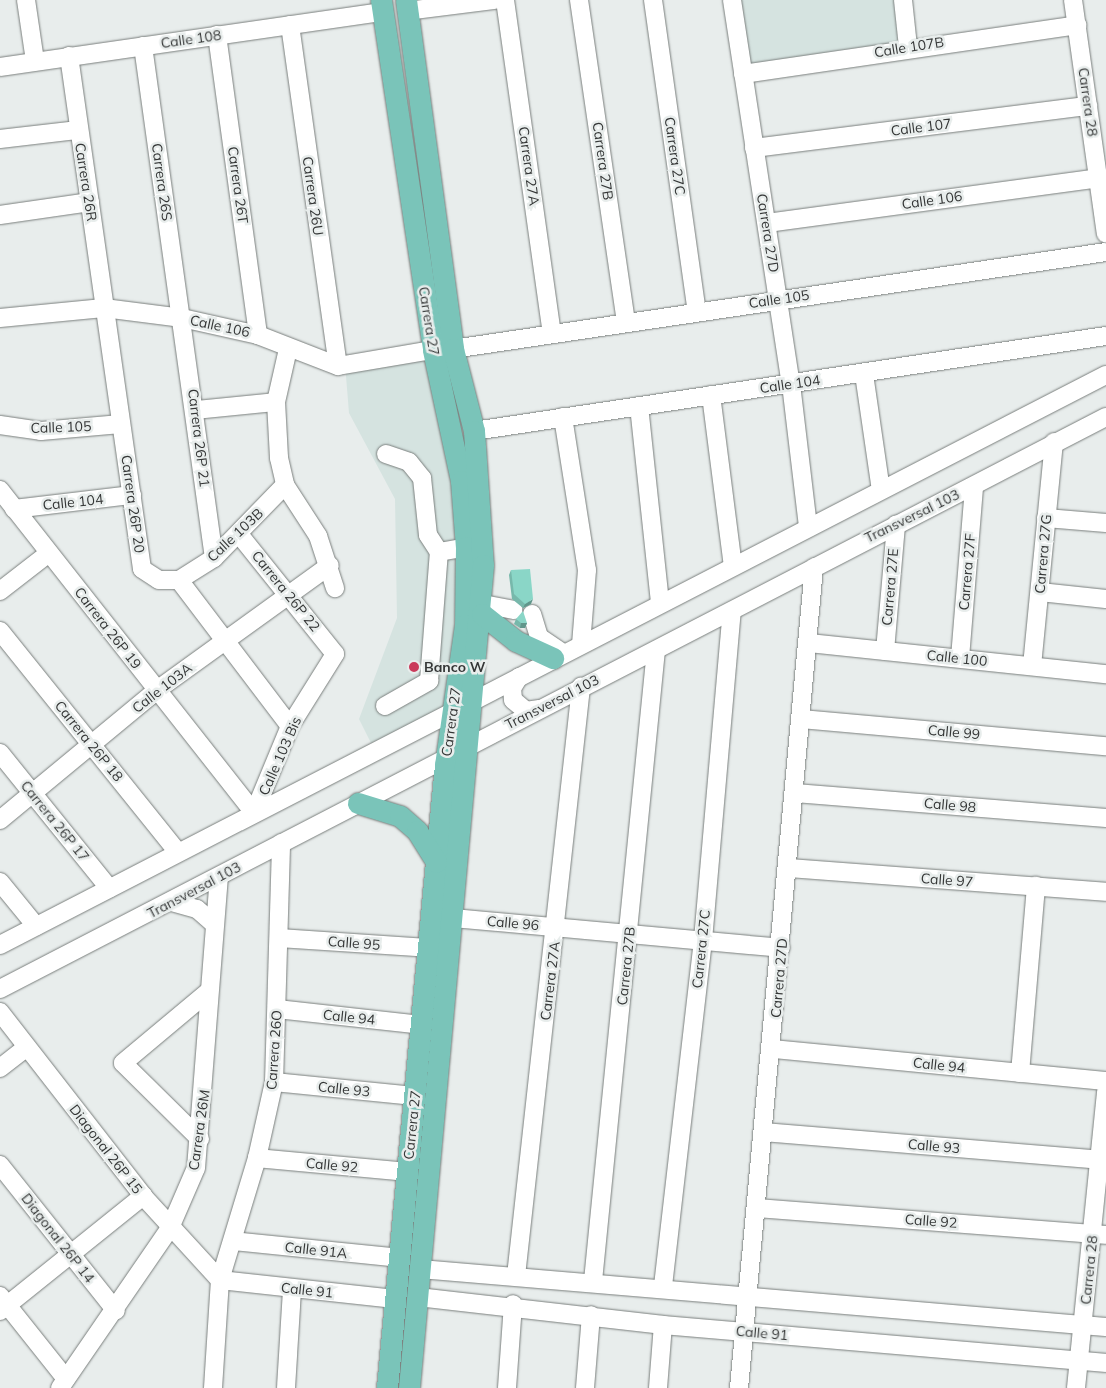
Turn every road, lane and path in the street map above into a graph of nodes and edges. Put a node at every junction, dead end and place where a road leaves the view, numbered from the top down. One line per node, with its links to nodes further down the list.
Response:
1 (26, 0): 17 (street)
2 (494, 0): 9 (street)
3 (505, 0): 36 (street, Carrera 27A)
4 (580, 0): 35 (street, Carrera 27B)
5 (654, 0): 32 (street, Carrera 27C)
6 (732, 0): 19 (street, Carrera 27D)
7 (903, 0): 15 (street)
8 (1073, 0): 12 (street, Carrera 28)
9 (407, 5): 40 (main road, Carrera 27)
10 (382, 6): 11 (street, Calle 108); 40 (main road, Carrera 27)
11 (290, 25): 13 (street, Calle 108); 41 (street, Carrera 26U)
12 (1077, 25): 15 (street, Calle 107B); 20 (street, Carrera 28)
13 (217, 35): 14 (street, Calle 108); 37 (street, Carrera 26T)
14 (143, 46): 16 (street, Calle 108); 34 (street, Carrera 26S)
15 (908, 47): 19 (street, Calle 107B)
16 (69, 56): 17 (street, Calle 108); 21 (street, Carrera 26R)
17 (35, 62): 18 (street, Calle 108)
18 (0, 66)
19 (743, 74): 23 (street, Carrera 27D)
20 (1088, 106): 23 (street, Calle 107); 24 (street, Carrera 28)
21 (78, 130): 22 (street); 25 (street, Carrera 26R)
22 (0, 139)
23 (754, 148): 27 (street, Carrera 27D)
24 (1098, 178): 27 (street, Calle 106); 28 (street, Carrera 28)
25 (90, 202): 26 (street); 31 (street, Carrera 26R)
26 (0, 215)
27 (767, 223): 30 (street, Carrera 27D)
28 (1106, 234)
29 (1106, 252): 30 (street, Calle 105)
30 (778, 299): 32 (street, Calle 105); 44 (street, Carrera 27D)
31 (104, 308): 33 (street, Calle 106); 34 (street, Calle 106); 51 (street, Carrera 26P 20)
32 (697, 312): 35 (street, Calle 105)
33 (0, 318)
34 (182, 318): 37 (street, Calle 106); 48 (street, Carrera 26P 21)
35 (626, 321): 36 (street, Calle 105)
36 (552, 333): 40 (street, Calle 105)
37 (258, 335): 39 (street, Calle 106)
38 (1106, 336): 42 (street, Calle 104)
39 (288, 348): 41 (street, Calle 106); 46 (street)
40 (443, 350): 41 (street, Calle 106); 53 (main road, Carrera 27); 67 (main road, Carrera 27)
41 (338, 366)
42 (864, 374): 44 (street, Calle 104); 59 (street)
43 (1106, 374): 59 (street)
44 (792, 384): 45 (street, Calle 104); 65 (street, Carrera 27D)
45 (711, 395): 47 (street, Calle 104); 72 (street)
46 (276, 402): 48 (street); 56 (street)
47 (639, 406): 49 (street, Calle 104); 80 (street)
48 (196, 410): 70 (street, Carrera 26P 21)
49 (563, 418): 53 (street, Calle 104); 88 (street)
50 (1102, 421): 54 (street, Transversal 103)
51 (121, 424): 52 (street, Calle 105); 60 (street, Carrera 26P 20)
52 (0, 425)
53 (474, 431): 81 (main road, Carrera 27)
54 (1054, 442): 57 (street, Transversal 103); 62 (street, Carrera 27G)
55 (386, 454): 68 (street)
56 (285, 485): 66 (street, Calle 103B); 71 (street)
57 (974, 486): 63 (street, Transversal 103); 93 (street, Carrera 27F)
58 (0, 490): 61 (street, Carrera 26P 19)
59 (881, 490): 65 (street)
60 (132, 495): 61 (street, Calle 104); 74 (street, Carrera 26P 20)
61 (14, 509): 69 (street, Carrera 26P 19)
62 (1046, 518): 64 (street); 77 (street, Carrera 27G)
63 (896, 524): 73 (street, Transversal 103); 91 (street, Carrera 27E)
64 (1106, 524)
65 (808, 527): 72 (street)
66 (240, 534): 70 (street, Calle 103B); 78 (street, Carrera 26P 22)
67 (466, 547): 68 (street); 102 (main road, Carrera 27)
68 (439, 552): 100 (street)
69 (50, 553): 76 (street); 98 (street, Carrera 26P 19)
70 (214, 558): 74 (street, Calle 103B)
71 (330, 565): 75 (street); 78 (street, Calle 103A)
72 (733, 566): 80 (street)
73 (814, 567): 83 (street, Transversal 103); 87 (street, Carrera 27D)
74 (179, 580): 86 (street)
75 (335, 588)
76 (0, 591)
77 (1040, 592): 79 (street); 94 (street, Carrera 27G)
78 (287, 594): 86 (street, Calle 103A); 89 (street, Carrera 26P 22)
79 (1106, 598)
80 (660, 604): 88 (street)
81 (482, 609): 82 (street); 92 (main road); 99 (main road, Carrera 27)
82 (513, 610)
83 (732, 611): 90 (street, Transversal 103); 132 (street, Carrera 27C)
84 (532, 614): 92 (street)
85 (0, 630): 106 (street, Carrera 26P 18)
86 (225, 640): 98 (street, Calle 103A); 104 (street)
87 (809, 643): 91 (street, Calle 100); 103 (street, Carrera 27D)
88 (581, 644): 92 (street)
89 (332, 648): 104 (street, Calle 103 Bis)
90 (656, 650): 97 (street, Transversal 103); 130 (street, Carrera 27B)
91 (885, 651): 93 (street, Calle 100)
92 (558, 656): 96 (street)
93 (960, 658): 94 (street, Calle 100)
94 (1032, 666): 95 (street, Calle 100)
95 (1106, 674)
96 (519, 677): 99 (street); 101 (street)
97 (581, 687): 101 (street, Transversal 103); 129 (street, Carrera 27A)
98 (157, 690): 106 (street, Calle 103A); 113 (street, Carrera 26P 19)
99 (474, 699): 102 (street); 105 (main road, Carrera 27)
100 (385, 706)
101 (538, 709): 105 (street, Transversal 103)
102 (453, 710): 109 (main road, Carrera 27); 113 (street)
103 (801, 719): 107 (street, Calle 99); 110 (street, Carrera 27D)
104 (290, 726): 113 (street, Calle 103 Bis)
105 (470, 744): 109 (street, Transversal 103); 126 (main road, Carrera 27)
106 (92, 745): 111 (street, Calle 103A); 117 (street, Carrera 26P 18)
107 (1106, 746)
108 (0, 753): 111 (street, Carrera 26P 17)
109 (446, 756): 112 (street, Transversal 103); 118 (main road, Carrera 27)
110 (795, 793): 114 (street, Calle 98); 119 (street, Carrera 27D)
111 (33, 794): 115 (street, Calle 103A); 123 (street, Carrera 26P 17)
112 (358, 802): 116 (street, Transversal 103); 118 (main road)
113 (254, 813): 117 (street)
114 (1106, 818)
115 (0, 820)
116 (281, 843): 120 (street, Transversal 103); 131 (street, Carrera 26O)
117 (178, 852): 123 (street)
118 (436, 862): 134 (main road, Carrera 27)
119 (788, 868): 122 (street, Calle 97); 135 (street, Carrera 27D)
120 (219, 878): 125 (street, Transversal 103); 127 (street, Carrera 26M)
121 (0, 882): 128 (street)
122 (1036, 886): 124 (street, Calle 97); 144 (street)
123 (109, 888): 128 (street)
124 (1106, 892)
125 (172, 902): 127 (street); 136 (street, Transversal 103)
126 (453, 918): 129 (street, Calle 96); 162 (main road, Carrera 27)
127 (214, 924): 137 (street, Carrera 26M)
128 (36, 926): 133 (street)
129 (556, 927): 130 (street, Calle 96); 163 (street, Carrera 27A)
130 (629, 933): 132 (street, Calle 96); 165 (street, Carrera 27B)
131 (279, 938): 134 (street, Calle 95); 138 (street, Carrera 26O)
132 (703, 940): 135 (street, Calle 96); 166 (street, Carrera 27C)
133 (0, 945)
134 (428, 948): 140 (main road, Carrera 27)
135 (781, 948): 142 (street, Carrera 27D)
136 (0, 989)
137 (209, 991): 150 (street, Carrera 26M); 150 (street)
138 (277, 1009): 140 (street, Calle 94); 146 (street, Carrera 26O)
139 (0, 1012): 141 (street, Diagonal 26P 15)
140 (421, 1024): 148 (main road, Carrera 27)
141 (27, 1047): 143 (street); 155 (street, Diagonal 26P 15)
142 (773, 1048): 144 (street, Calle 94); 149 (street, Carrera 27D)
143 (0, 1068)
144 (1020, 1073): 145 (street, Calle 94)
145 (1106, 1081)
146 (274, 1082): 148 (street, Calle 93); 151 (street, Carrera 26O)
147 (1106, 1092): 152 (street, Carrera 28)
148 (414, 1096): 154 (main road, Carrera 27)
149 (763, 1132): 152 (street, Calle 93); 156 (street, Carrera 27D)
150 (200, 1139): 157 (street, Carrera 26M)
151 (257, 1158): 154 (street, Calle 92); 159 (street, Carrera 26O)
152 (1103, 1160): 158 (street, Carrera 28)
153 (0, 1165): 160 (street, Diagonal 26P 14)
154 (407, 1172): 161 (main road, Carrera 27)
155 (143, 1196): 157 (street, Diagonal 26P 15); 160 (street)
156 (756, 1208): 158 (street, Calle 92); 168 (street, Carrera 27D)
157 (174, 1232): 164 (street, Diagonal 26P 15); 173 (street, Carrera 26M)
158 (1099, 1234): 176 (street, Carrera 28)
159 (233, 1241): 161 (street, Calle 91A); 164 (street, Carrera 26O)
160 (71, 1254): 171 (street); 173 (street, Diagonal 26P 14)
161 (399, 1258): 170 (main road, Carrera 27)
162 (430, 1270): 163 (street); 169 (main road, Carrera 27)
163 (516, 1276): 165 (street)
164 (220, 1280): 167 (street, Calle 91); 182 (street, Carrera 26O)
165 (593, 1281): 166 (street)
166 (663, 1286): 168 (street)
167 (292, 1289): 170 (street, Calle 91); 183 (street)
168 (746, 1293): 176 (street); 178 (street, Carrera 27D)
169 (428, 1298): 172 (street, Calle 91); 185 (main road, Carrera 27)
170 (395, 1299): 184 (main road, Carrera 27)
171 (2, 1304): 181 (street)
172 (513, 1304): 174 (street, Calle 91); 186 (street)
173 (116, 1311): 181 (street, Carrera 26M)
174 (591, 1315): 175 (street, Calle 91); 187 (street)
175 (663, 1325): 178 (street, Calle 91); 188 (street)
176 (1083, 1325): 177 (street); 179 (street, Carrera 28)
177 (1106, 1327)
178 (742, 1331): 179 (street, Calle 91); 189 (street, Carrera 27D)
179 (1080, 1360): 180 (street, Calle 91); 190 (street, Carrera 28)
180 (1106, 1364)
181 (63, 1384)
182 (213, 1388)
183 (286, 1388)
184 (386, 1388)
185 (409, 1388)
186 (507, 1388)
187 (585, 1388)
188 (658, 1388)
189 (738, 1388)
190 (1076, 1388)

